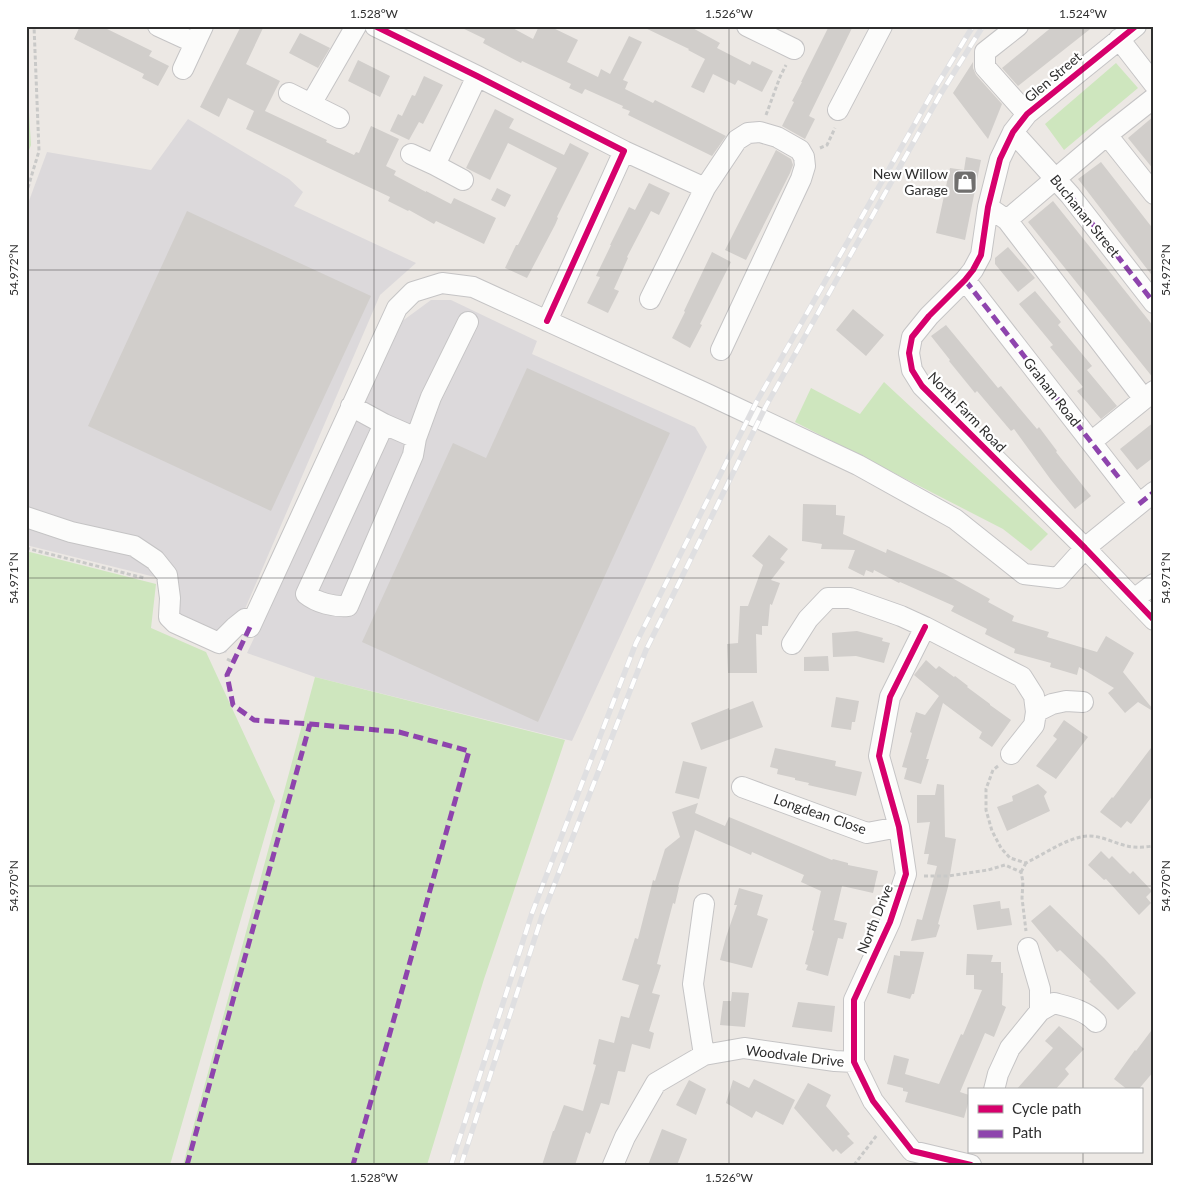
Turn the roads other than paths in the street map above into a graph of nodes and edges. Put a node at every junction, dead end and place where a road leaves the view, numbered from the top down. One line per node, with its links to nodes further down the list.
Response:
1 (158, 26): 8 (street)
2 (356, 26): 16 (street)
3 (375, 26): 12 (street)
4 (748, 26): 10 (street)
5 (882, 26): 17 (street)
6 (1018, 26): 18 (street)
7 (1136, 26): 9 (street, Glen Street)
8 (199, 35): 11 (street)
9 (1119, 39): 13 (street); 18 (street, Glen Street)
10 (794, 49)
11 (182, 68)
12 (477, 76): 22 (street); 24 (street)
13 (1154, 84)
14 (288, 93): 16 (street)
15 (1154, 98): 21 (street)
16 (311, 104): 19 (street)
17 (838, 110)
18 (1027, 114): 20 (street, Glen Street)
19 (339, 118)
20 (1013, 132): 25 (street, Buchanan Street); 29 (street, North Farm Road)
21 (1107, 135): 25 (street); 28 (street)
22 (624, 151): 27 (street); 34 (street)
23 (411, 154): 24 (street)
24 (435, 165): 26 (street)
25 (1056, 179): 30 (street); 33 (street, Buchanan Street)
26 (463, 180)
27 (705, 188): 32 (street); 36 (street)
28 (1154, 194)
29 (988, 207): 30 (street); 31 (street, North Farm Road)
30 (1006, 220): 37 (street)
31 (965, 280): 41 (street, Graham Road); 44 (street, North Farm Road)
32 (650, 299)
33 (1154, 303)
34 (547, 320): 38 (street); 44 (street)
35 (468, 322): 40 (street)
36 (721, 350)
37 (1149, 395): 41 (street)
38 (351, 406): 39 (street); 43 (street)
39 (384, 424): 40 (street); 40 (street)
40 (416, 438)
41 (1091, 442): 42 (street, Graham Road)
42 (1147, 498): 44 (street)
43 (26, 517)
44 (1085, 548): 46 (street, North Farm Road)
45 (1154, 584): 46 (street)
46 (1134, 599): 47 (street, North Farm Road)
47 (1154, 620)
48 (925, 626): 49 (street); 51 (street); 54 (street, North Drive)
49 (792, 644)
50 (1083, 702): 51 (street)
51 (1036, 712): 52 (street)
52 (1011, 754)
53 (742, 787): 54 (street, Longdean Close)
54 (899, 827): 60 (street, North Drive)
55 (704, 904): 59 (street)
56 (1028, 948): 57 (street)
57 (1040, 1011): 58 (street); 61 (street)
58 (1096, 1022)
59 (704, 1055): 60 (street, Woodvale Drive); 62 (street, Woodvale Drive)
60 (854, 1062): 63 (street, North Drive)
61 (994, 1088)
62 (613, 1165)
63 (971, 1165)

